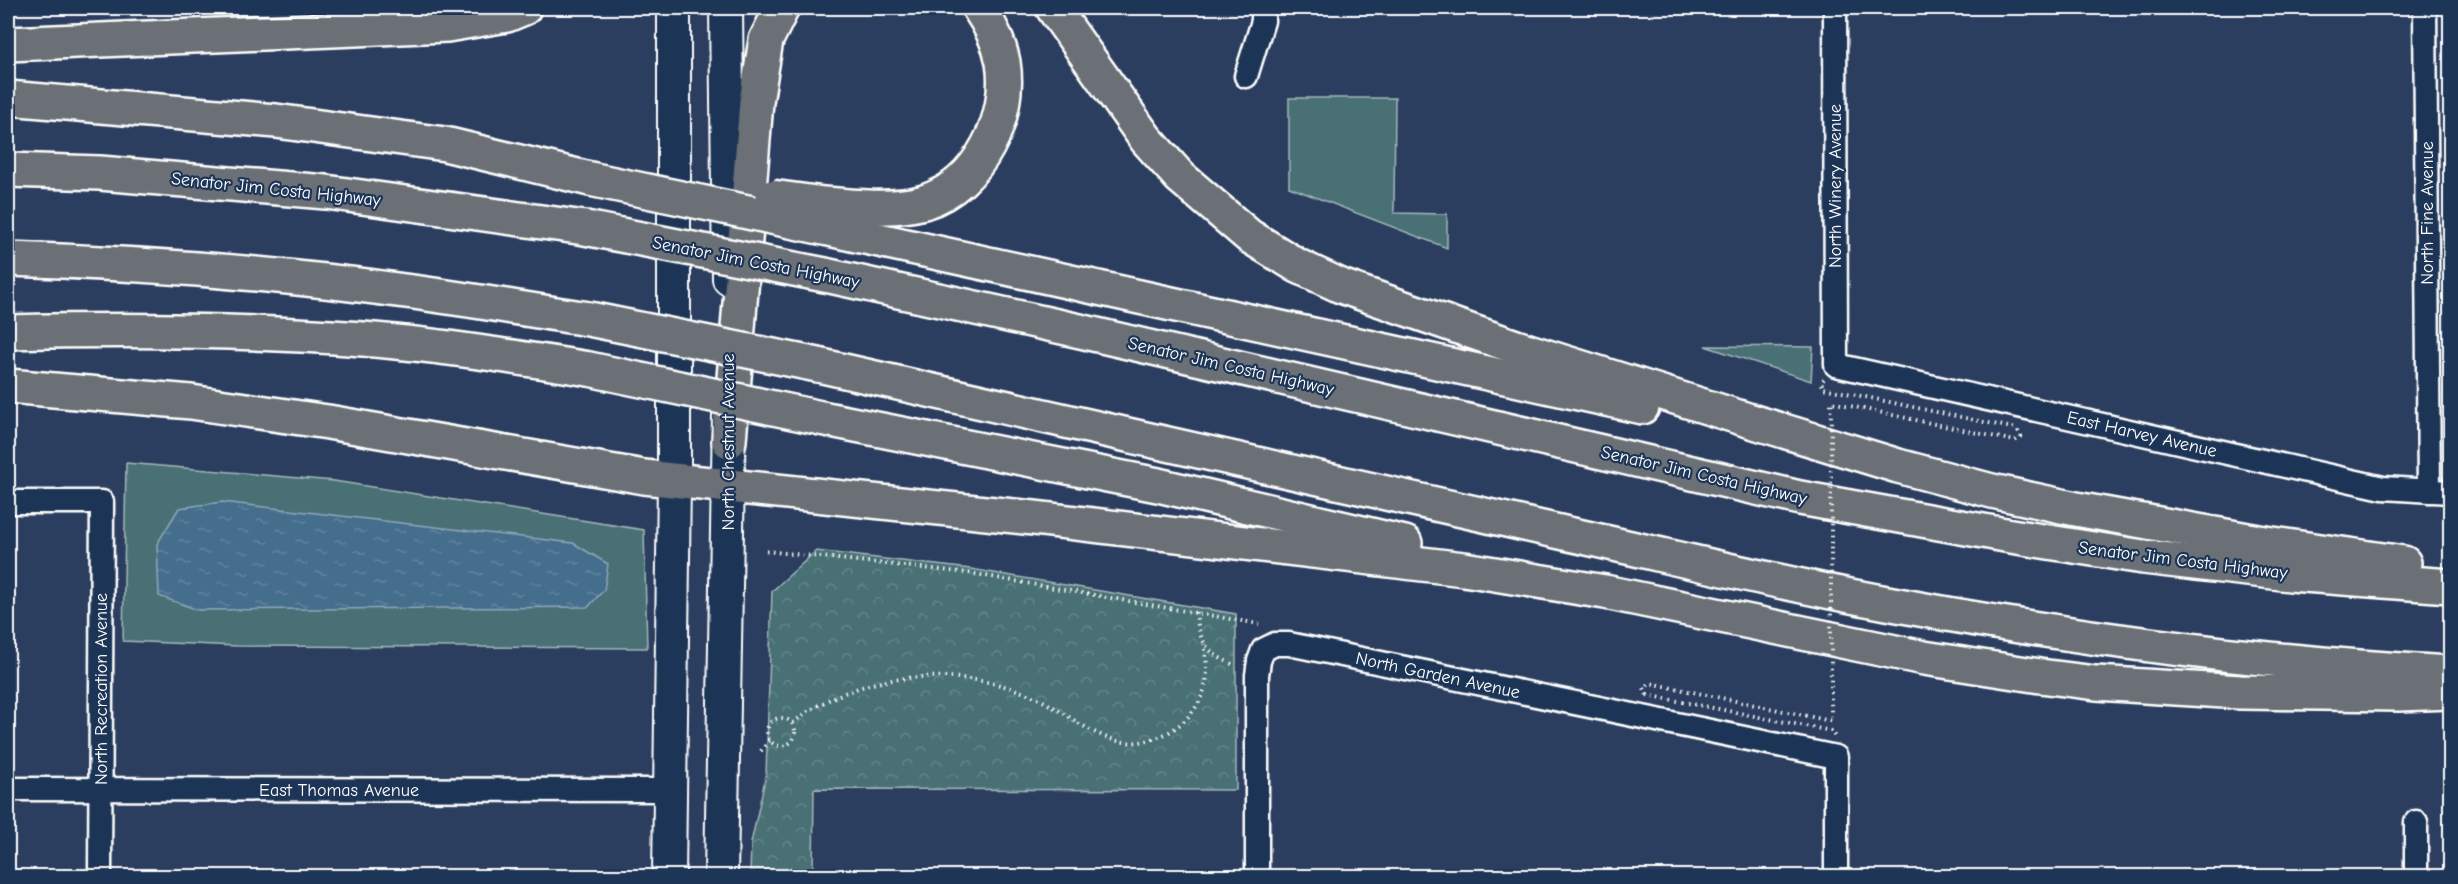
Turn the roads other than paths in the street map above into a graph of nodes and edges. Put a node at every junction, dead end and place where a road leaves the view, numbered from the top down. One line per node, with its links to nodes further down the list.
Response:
1 (524, 8): 10 (highway)
2 (674, 8): 21 (main road)
3 (726, 8): 19 (main road, North Chestnut Avenue)
4 (782, 8): 19 (highway)
5 (979, 8): 14 (highway)
6 (1053, 8): 20 (highway)
7 (1263, 8): 11 (street)
8 (1835, 8): 17 (street, North Winery Avenue)
9 (2425, 8): 23 (street, North Fine Avenue)
10 (8, 44)
11 (1246, 76)
12 (8, 98): 14 (highway, bridge)
13 (8, 170): 26 (highway, Senator Jim Costa Highway, bridge)
14 (824, 216): 20 (highway)
15 (8, 259): 28 (highway, bridge)
16 (8, 332): 27 (highway, bridge)
17 (1836, 365): 23 (street, East Harvey Avenue)
18 (8, 386): 21 (highway)
19 (729, 441): 22 (main road, North Chestnut Avenue)
20 (1898, 466): 25 (highway)
21 (674, 480): 22 (highway); 32 (main road)
22 (729, 486): 27 (highway); 36 (main road, North Chestnut Avenue)
23 (2440, 491)
24 (8, 502): 31 (street, North Recreation Avenue)
25 (2451, 567)
26 (2451, 586)
27 (1605, 592): 29 (highway)
28 (2451, 673)
29 (2451, 692)
30 (8, 789): 31 (street, East Thomas Avenue)
31 (100, 789): 32 (street, East Thomas Avenue); 34 (street, North Recreation Avenue)
32 (670, 790): 35 (main road)
33 (2416, 822): 39 (street)
34 (100, 876)
35 (669, 876)
36 (721, 876)
37 (1257, 876): 38 (street, North Garden Avenue)
38 (1836, 876)
39 (2416, 876)

